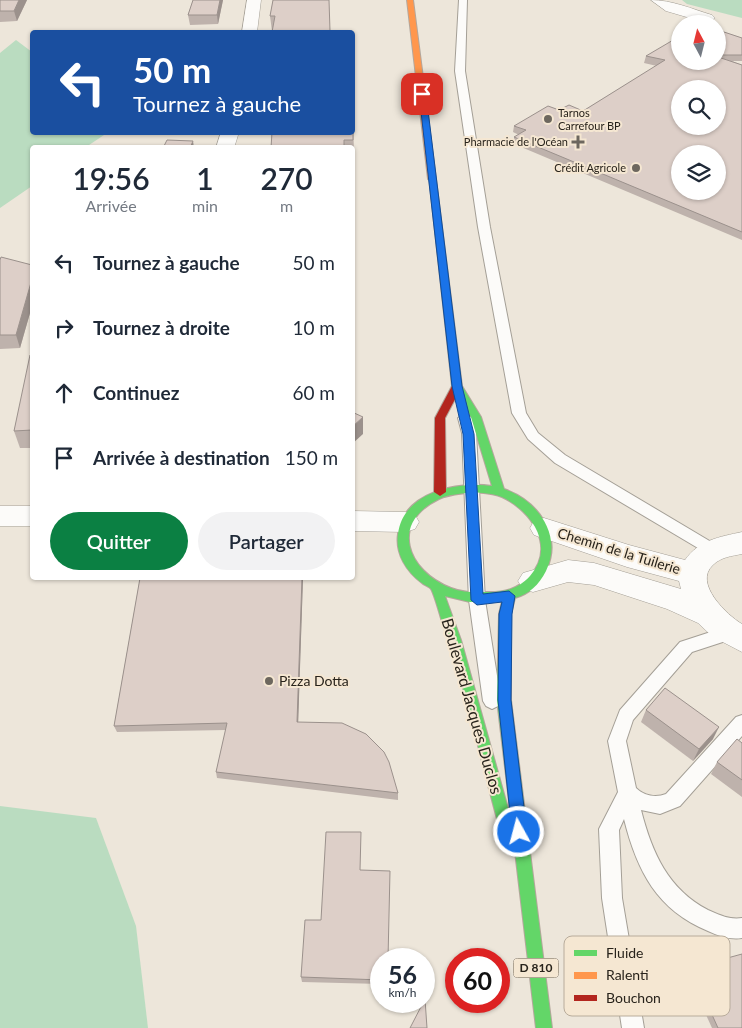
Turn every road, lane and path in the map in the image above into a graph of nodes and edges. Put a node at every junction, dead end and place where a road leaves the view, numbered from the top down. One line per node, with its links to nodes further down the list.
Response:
1 (254, 0): 6 (street)
2 (410, 0): 7 (main road)
3 (463, 0): 17 (lane)
4 (658, 0): 5 (street)
5 (696, 15)
6 (250, 30)
7 (457, 386): 8 (lane); 9 (main road); 10 (main road)
8 (472, 488): 9 (main road); 10 (main road); 22 (lane)
9 (440, 492): 14 (main road)
10 (499, 492): 15 (main road)
11 (0, 516): 12 (street)
12 (30, 516)
13 (355, 521): 14 (street)
14 (405, 522): 20 (main road)
15 (544, 528): 18 (street, Chemin de la Tuilerie); 19 (main road)
16 (742, 543): 17 (street)
17 (713, 550): 18 (street)
18 (694, 574): 23 (street)
19 (533, 581): 21 (main road); 23 (street, Chemin de la Tuilerie)
20 (437, 590): 22 (main road); 27 (main road, Boulevard Jacques Duclos / D 810)
21 (509, 596): 22 (main road); 27 (main road, Boulevard Jacques Duclos / D 810)
22 (477, 600): 27 (lane)
23 (705, 613): 24 (street)
24 (736, 636): 26 (lane)
25 (742, 723): 26 (lane)
26 (626, 792): 28 (lane); 29 (lane)
27 (528, 909): 30 (main road, Boulevard Jacques Duclos / D 810)
28 (742, 928)
29 (618, 936)
30 (544, 1028)

